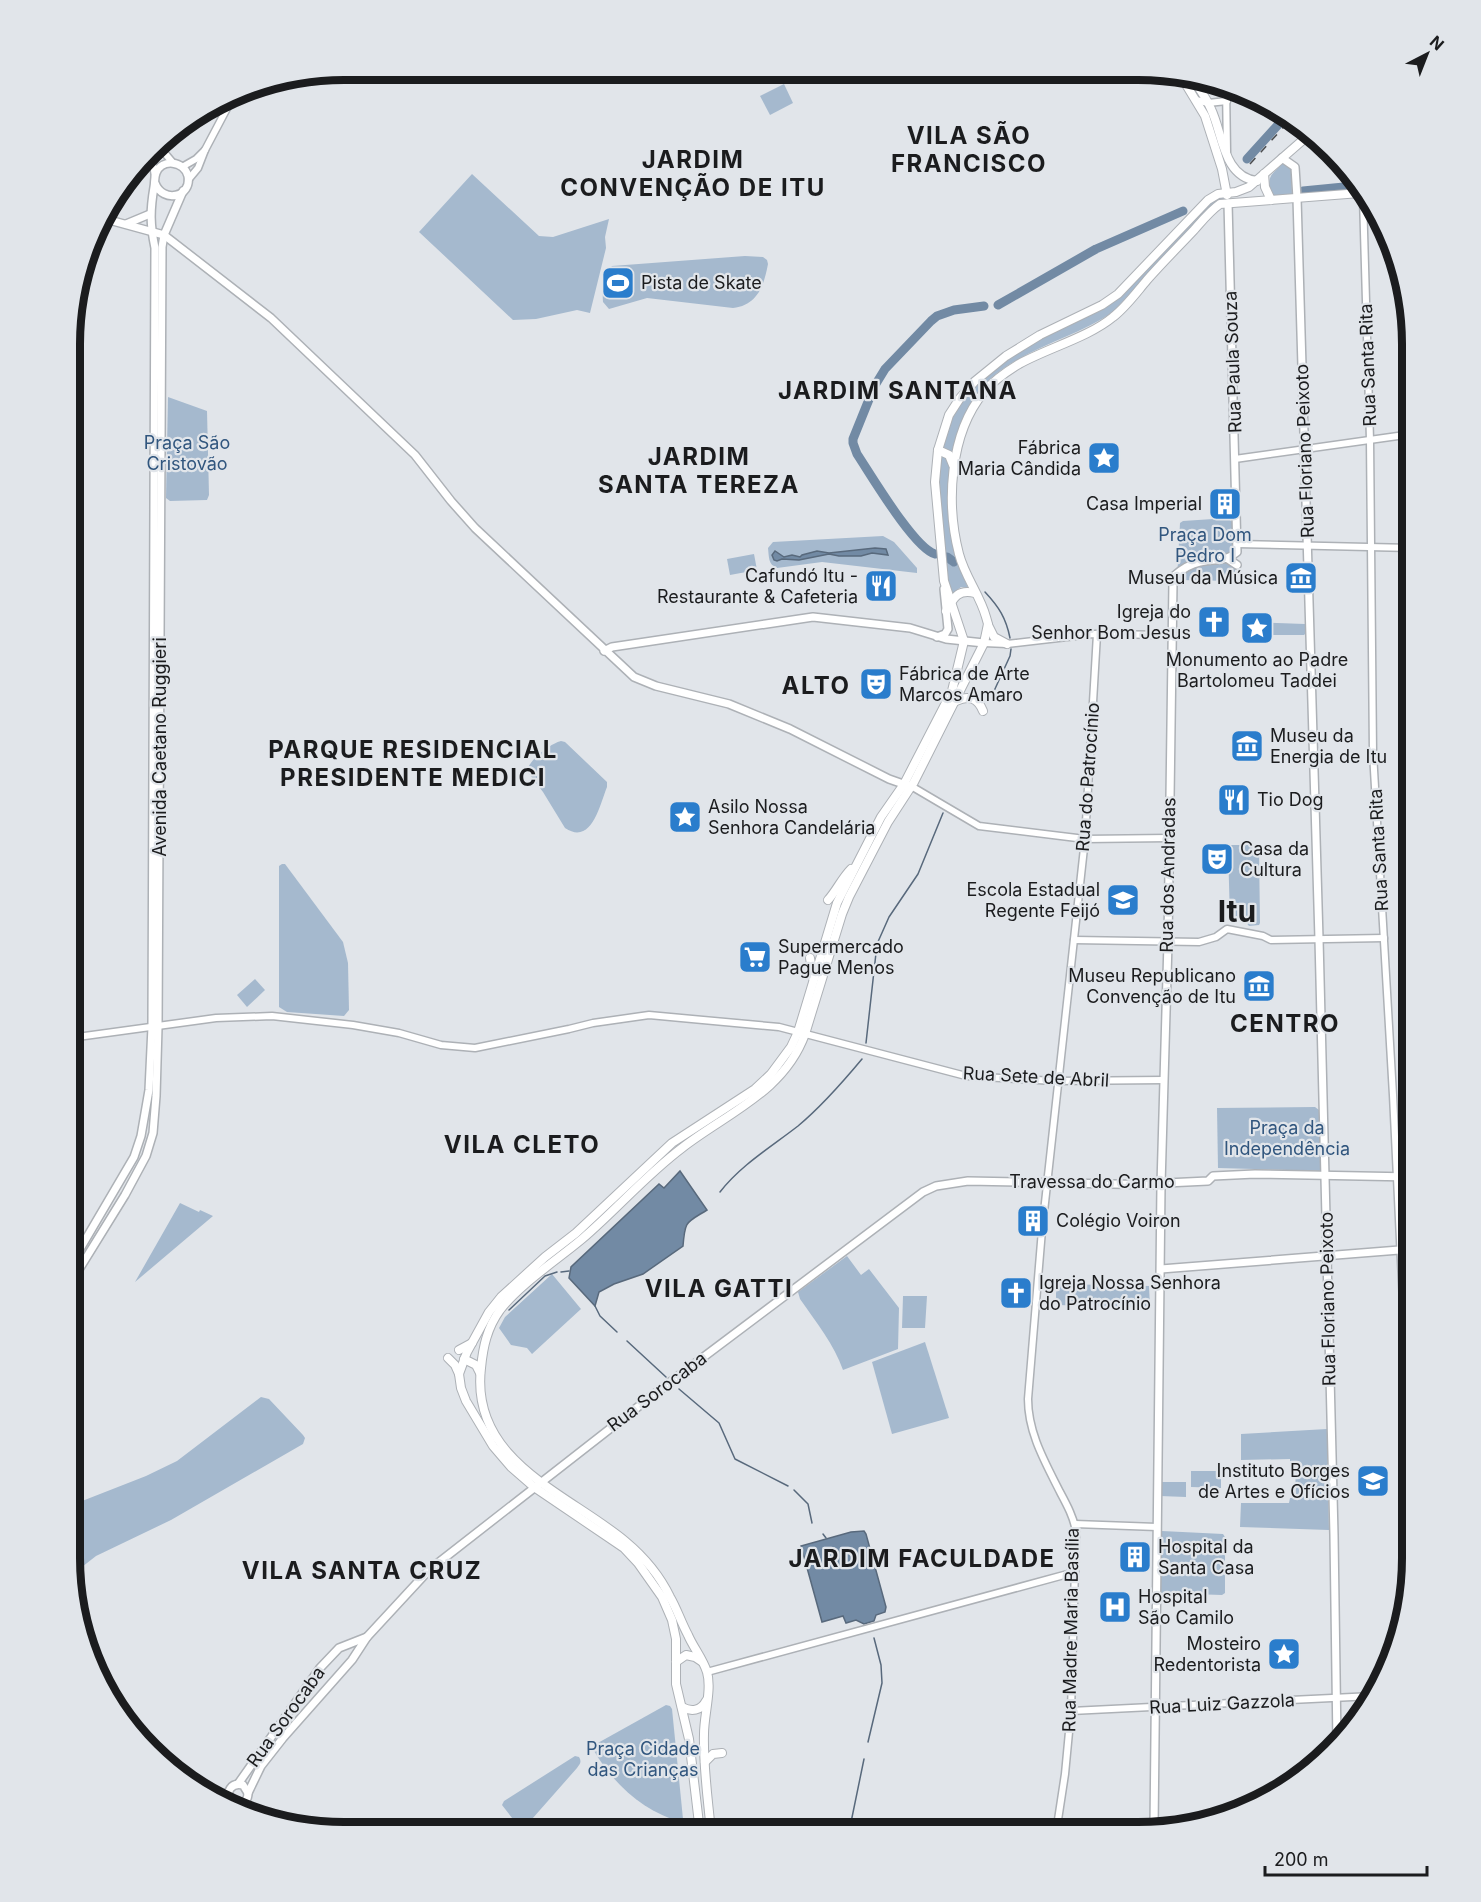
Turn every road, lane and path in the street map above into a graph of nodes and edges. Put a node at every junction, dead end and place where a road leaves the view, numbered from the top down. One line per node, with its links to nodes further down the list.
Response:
1 (1186, 85): 4 (main road)
2 (1198, 87): 6 (main road)
3 (1227, 96): 5 (street)
4 (1196, 100): 6 (street); 21 (main road)
5 (1227, 101): 6 (street); 11 (street)
6 (1208, 103): 11 (main road)
7 (228, 107): 9 (street)
8 (1304, 139): 12 (main road)
9 (205, 150): 15 (street); 17 (street)
10 (163, 151): 14 (street)
11 (1227, 156): 19 (main road)
12 (1282, 158): 16 (main road); 23 (main road, Rua Floriano Peixoto)
13 (152, 162): 18 (street)
14 (173, 163): 15 (main road); 18 (main road)
15 (182, 167): 17 (main road)
16 (1264, 174): 19 (main road); 24 (main road)
17 (188, 180): 20 (main road)
18 (155, 181): 20 (main road); 27 (main road, Avenida Caetano Ruggieri)
19 (1257, 181): 21 (main road)
20 (184, 190): 31 (main road, Avenida Caetano Ruggieri)
21 (1227, 193): 25 (main road); 35 (main road)
22 (1356, 195): 23 (main road)
23 (1297, 198): 24 (main road); 34 (main road, Rua Floriano Peixoto)
24 (1271, 200): 25 (main road)
25 (1228, 203): 36 (main road, Rua Paula Souza); 37 (main road)
26 (1361, 204): 33 (street, Rua Santa Rita)
27 (150, 214): 29 (main road); 30 (main road, Avenida Caetano Ruggieri)
28 (110, 220): 29 (main road)
29 (126, 225): 30 (main road)
30 (151, 231): 31 (main road); 69 (main road, Avenida Caetano Ruggieri)
31 (164, 235): 55 (main road); 69 (main road, Avenida Caetano Ruggieri)
32 (1402, 435): 33 (street)
33 (1370, 440): 34 (street); 40 (street, Rua Santa Rita)
34 (1304, 449): 36 (street); 38 (main road, Rua Floriano Peixoto)
35 (938, 450): 37 (main road); 44 (main road)
36 (1235, 459): 39 (main road, Rua Paula Souza)
37 (954, 467): 45 (main road)
38 (1308, 546): 39 (street); 40 (street); 64 (main road, Rua Floriano Peixoto)
39 (1237, 548): 42 (main road)
40 (1372, 548): 41 (street); 63 (street, Rua Santa Rita)
41 (1402, 549)
42 (1228, 559): 43 (main road); 50 (main road, Rua dos Andradas)
43 (1237, 565)
44 (944, 581): 46 (main road); 47 (main road)
45 (975, 592): 46 (main road); 48 (main road)
46 (952, 601): 47 (main road); 52 (main road)
47 (946, 611): 51 (main road)
48 (988, 624): 53 (main road); 54 (main road)
49 (1096, 634): 50 (street); 54 (street); 60 (street, Rua do Patrocínio)
50 (1172, 635): 59 (main road, Rua dos Andradas)
51 (937, 637): 52 (main road); 55 (main road)
52 (964, 641): 53 (main road); 58 (main road)
53 (984, 643): 54 (street); 56 (main road)
54 (1007, 644)
55 (604, 651): 58 (main road)
56 (956, 701): 57 (main road); 58 (main road)
57 (983, 711)
58 (908, 785): 60 (street); 61 (main road); 70 (main road)
59 (1169, 838): 60 (street); 66 (main road, Rua dos Andradas)
60 (1085, 839): 65 (street, Rua do Patrocínio)
61 (857, 864): 62 (main road); 68 (main road)
62 (828, 900)
63 (1384, 938): 64 (street); 75 (street, Rua Santa Rita)
64 (1319, 939): 66 (street); 74 (main road, Rua Floriano Peixoto)
65 (1074, 940): 66 (street); 73 (street, Rua do Patrocínio)
66 (1168, 942): 72 (main road, Rua dos Andradas)
67 (810, 958): 68 (main road)
68 (813, 981): 70 (main road)
69 (155, 1027): 70 (street, Rua Sete de Abril); 71 (street, Rua Sete de Abril); 80 (main road, Avenida Caetano Ruggieri); 83 (main road, Avenida Caetano Ruggieri)
70 (802, 1033): 73 (street, Rua Sete de Abril); 87 (main road); 91 (main road)
71 (80, 1037)
72 (1164, 1080): 73 (street, Rua Sete de Abril); 79 (main road, Rua dos Andradas)
73 (1059, 1081): 78 (street, Rua do Patrocínio)
74 (1325, 1175): 75 (main road); 79 (main road, Travessa do Carmo); 82 (main road, Rua Floriano Peixoto)
75 (1396, 1177): 76 (main road); 81 (street, Rua Santa Rita)
76 (1402, 1177)
77 (968, 1181): 78 (main road, Travessa do Carmo); 93 (main road, Rua Sorocaba)
78 (1048, 1183): 79 (main road, Travessa do Carmo); 85 (street, Rua do Patrocínio)
79 (1161, 1185): 84 (main road, Rua dos Andradas)
80 (80, 1249)
81 (1400, 1250): 82 (main road); 86 (street, Rua Santa Rita)
82 (1327, 1256): 84 (main road); 103 (main road, Rua Floriano Peixoto)
83 (80, 1268)
84 (1161, 1269): 95 (main road, Rua dos Andradas)
85 (1037, 1278): 94 (street, Rua Madre Maria Basília)
86 (1402, 1286)
87 (473, 1342): 88 (main road); 90 (main road)
88 (459, 1350)
89 (448, 1358): 92 (main road)
90 (464, 1359): 91 (main road); 92 (main road)
91 (480, 1372): 93 (main road)
92 (459, 1374): 93 (main road)
93 (536, 1485): 97 (main road, Rua Sorocaba); 98 (main road); 99 (main road)
94 (1075, 1524): 95 (street); 96 (street, Rua Madre Maria Basília)
95 (1157, 1527): 105 (main road, Rua dos Andradas)
96 (1075, 1572): 100 (street); 106 (street, Rua Madre Maria Basília)
97 (368, 1637): 110 (main road, Rua Sorocaba); 112 (main road, Rua Sorocaba)
98 (676, 1662): 99 (main road); 104 (main road)
99 (702, 1662): 100 (main road)
100 (707, 1672): 101 (main road)
101 (708, 1696): 104 (main road); 109 (main road)
102 (1362, 1697): 103 (street, Rua Luiz Gazzola)
103 (1337, 1698): 105 (street, Rua Luiz Gazzola); 107 (main road, Rua Floriano Peixoto)
104 (682, 1707): 116 (main road)
105 (1155, 1707): 106 (street, Rua Luiz Gazzola); 119 (main road, Rua dos Andradas)
106 (1071, 1711): 118 (street, Rua Madre Maria Basília)
107 (1336, 1732)
108 (722, 1753): 109 (main road)
109 (705, 1762): 117 (main road)
110 (238, 1784): 111 (main road, Rua Sorocaba); 112 (main road)
111 (228, 1792): 113 (main road); 114 (main road)
112 (248, 1793): 115 (main road, Rua Sorocaba)
113 (225, 1794)
114 (229, 1796)
115 (244, 1802)
116 (699, 1822)
117 (710, 1822)
118 (1057, 1822)
119 (1154, 1822)

